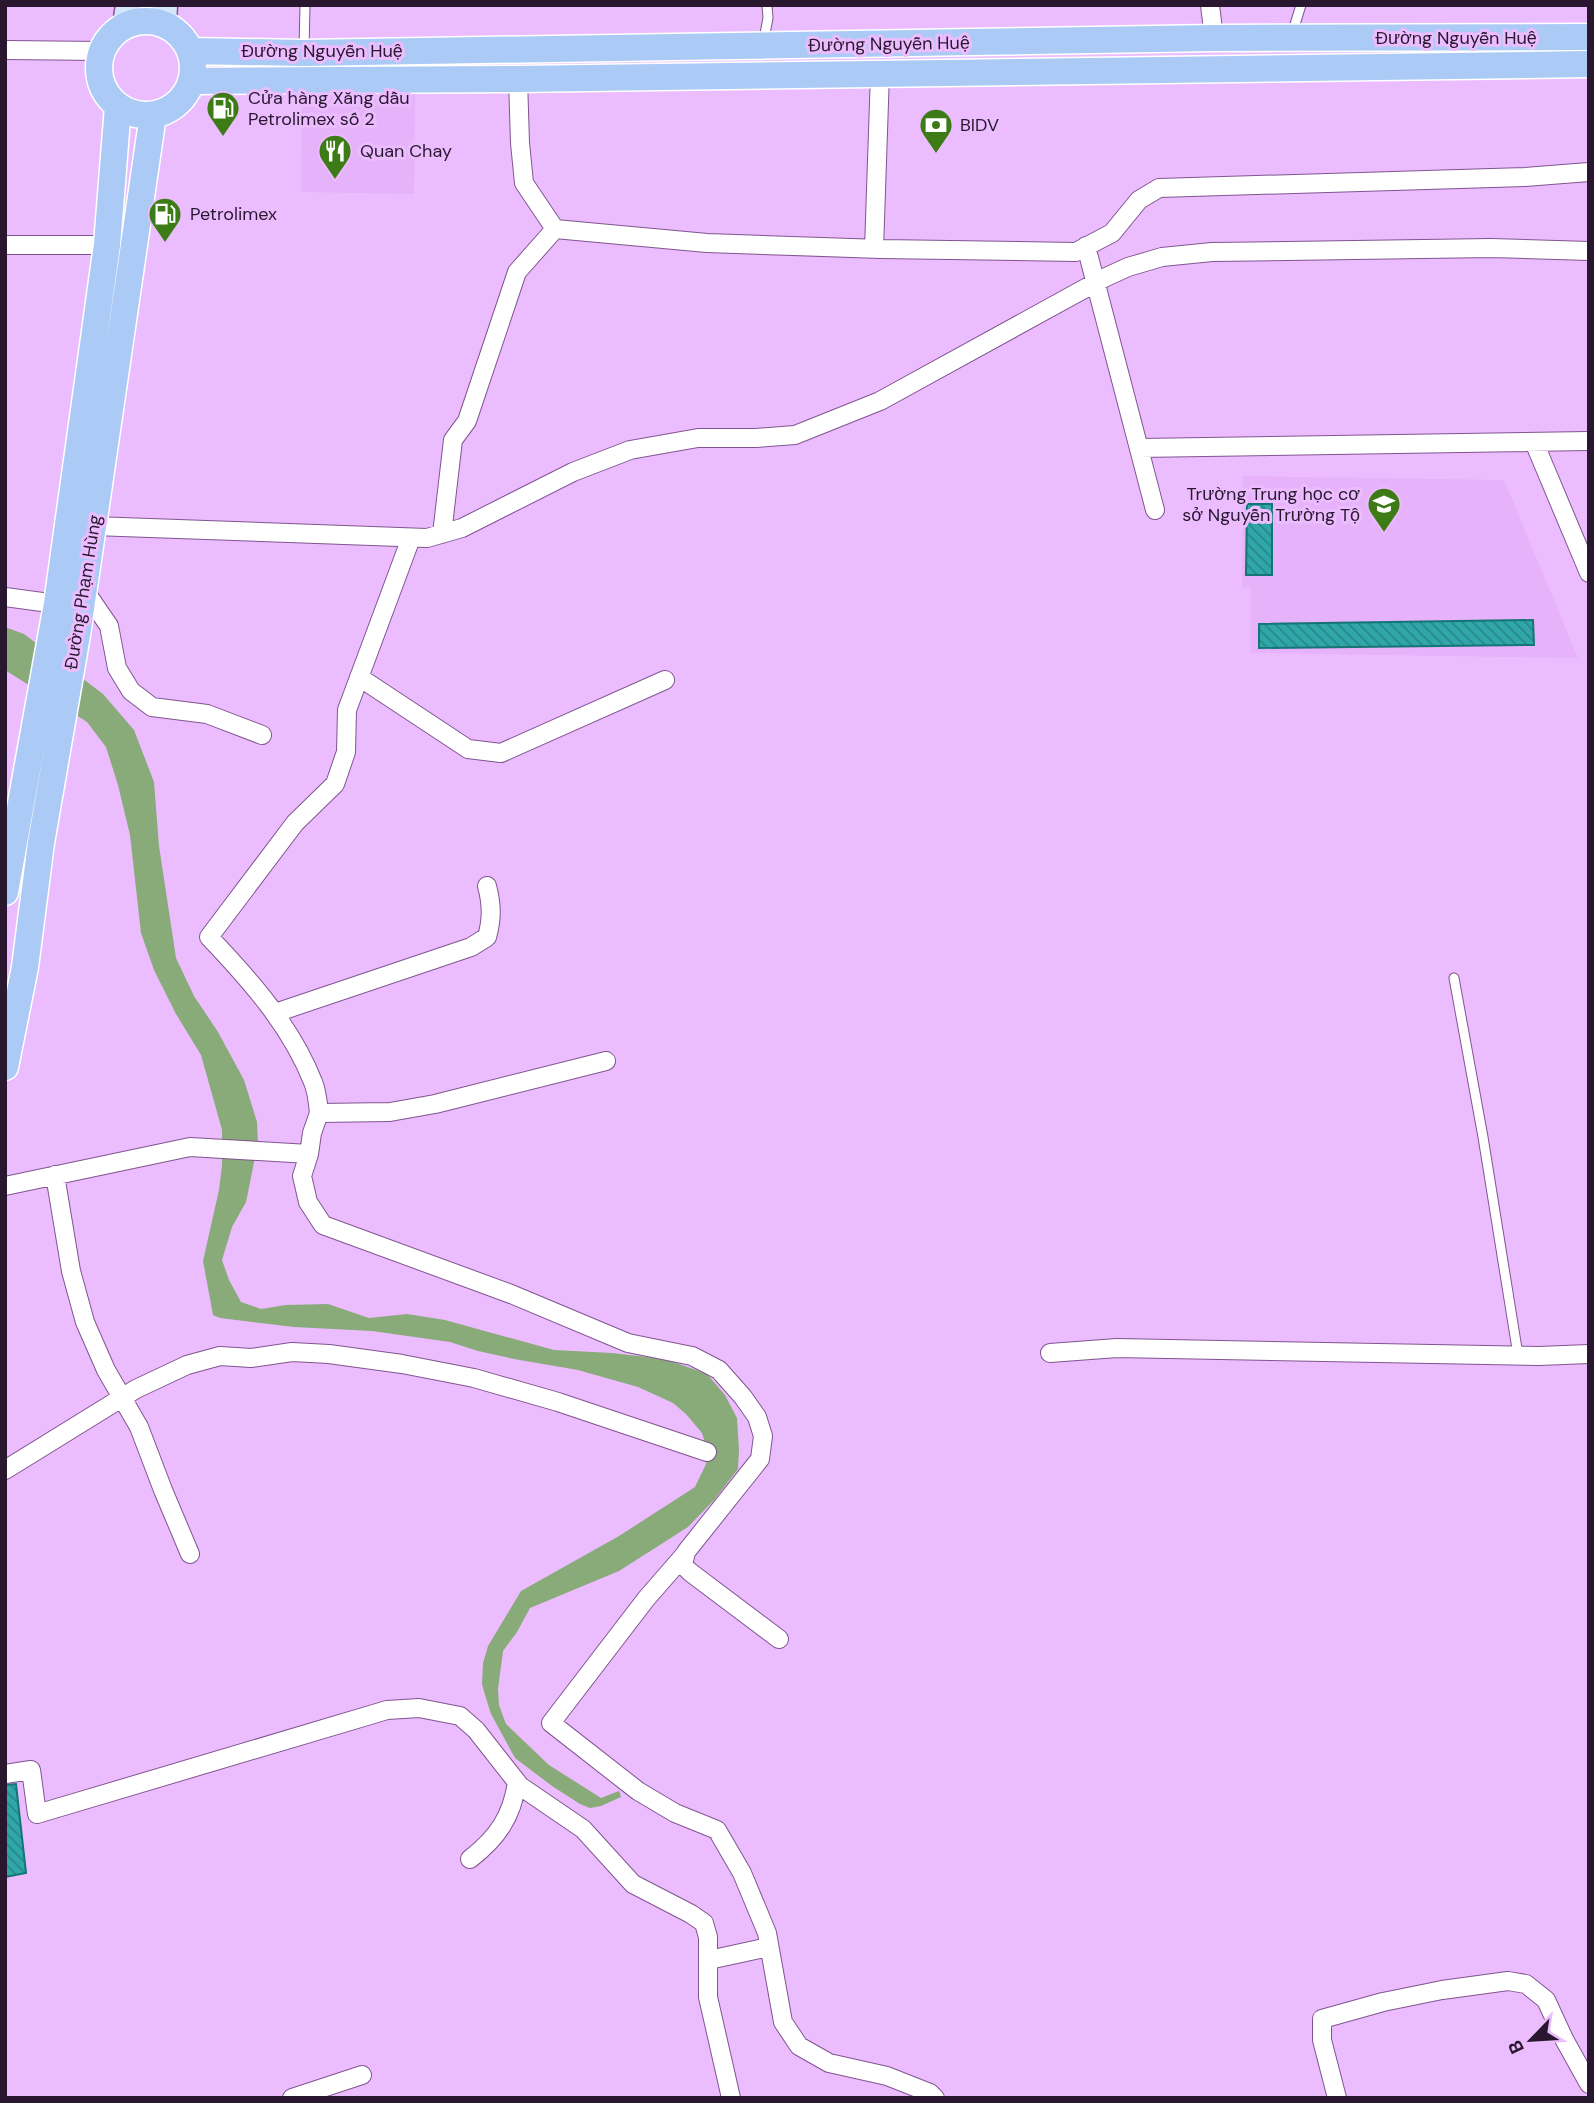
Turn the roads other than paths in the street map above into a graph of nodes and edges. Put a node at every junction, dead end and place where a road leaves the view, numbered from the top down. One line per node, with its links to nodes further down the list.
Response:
1 (305, 5): 14 (lane)
2 (767, 5): 10 (lane)
3 (1210, 5): 8 (street)
4 (1300, 5): 9 (lane)
5 (127, 15): 6 (main road); 12 (main road)
6 (164, 15): 13 (main road)
7 (1589, 37): 9 (main road, Đường Nguyễn Huệ)
8 (1214, 38): 9 (main road, Đường Nguyễn Huệ); 10 (main road, Đường Nguyễn Huệ); 16 (main road)
9 (1291, 38)
10 (763, 46): 14 (main road, Đường Nguyễn Huệ)
11 (5, 50): 12 (street)
12 (102, 51): 20 (main road)
13 (190, 51): 14 (main road, Đường Nguyễn Huệ); 19 (main road)
14 (304, 53)
15 (1589, 64): 16 (main road, Đường Nguyễn Huệ)
16 (1214, 69): 17 (main road, Đường Nguyễn Huệ)
17 (880, 73): 18 (main road, Đường Nguyễn Huệ); 27 (street)
18 (518, 79): 19 (main road, Đường Nguyễn Huệ); 23 (street)
19 (191, 81): 21 (main road)
20 (118, 106): 21 (main road); 24 (main road, Đường Phạm Hùng)
21 (153, 115): 34 (main road, Đường Phạm Hùng)
22 (1589, 172): 26 (street)
23 (555, 229): 27 (street); 35 (street)
24 (107, 245): 25 (street); 40 (main road, Đường Phạm Hùng)
25 (5, 246)
26 (1087, 246): 27 (street); 29 (street)
27 (874, 249)
28 (1589, 251): 29 (street)
29 (1096, 282): 32 (street); 35 (street)
30 (1589, 441): 31 (street)
31 (1534, 442): 32 (street); 37 (street)
32 (1139, 448): 33 (street)
33 (1155, 510)
34 (93, 526): 36 (street); 38 (main road, Đường Phạm Hùng)
35 (442, 534): 36 (street)
36 (411, 538): 41 (street)
37 (1589, 573)
38 (83, 588): 43 (street); 44 (main road, Đường Phạm Hùng)
39 (5, 597): 40 (street)
40 (57, 604): 44 (main road, Đường Phạm Hùng)
41 (359, 677): 42 (street); 48 (street)
42 (665, 680)
43 (262, 736)
44 (29, 841): 46 (main road, Đường Phạm Hùng); 50 (main road, Đường Phạm Hùng)
45 (487, 886): 48 (street)
46 (5, 892)
47 (1454, 978): 57 (lane)
48 (275, 1013): 51 (street)
49 (606, 1061): 51 (street)
50 (5, 1067)
51 (319, 1114): 52 (street)
52 (309, 1154): 53 (street); 61 (street)
53 (55, 1175): 54 (street); 58 (street)
54 (5, 1186)
55 (1050, 1353): 57 (street)
56 (1589, 1354): 57 (street)
57 (1518, 1355)
58 (122, 1398): 59 (street); 60 (street); 62 (street)
59 (707, 1452)
60 (5, 1470)
61 (686, 1552): 63 (street); 67 (street)
62 (190, 1553)
63 (779, 1639)
64 (5, 1774): 65 (street)
65 (517, 1782): 66 (street); 68 (street)
66 (470, 1859)
67 (769, 1947): 68 (street); 73 (street)
68 (709, 1960): 72 (street)
69 (362, 2075): 71 (street)
70 (1589, 2084): 74 (street)
71 (292, 2098)
72 (731, 2098)
73 (935, 2098)
74 (1337, 2098)

